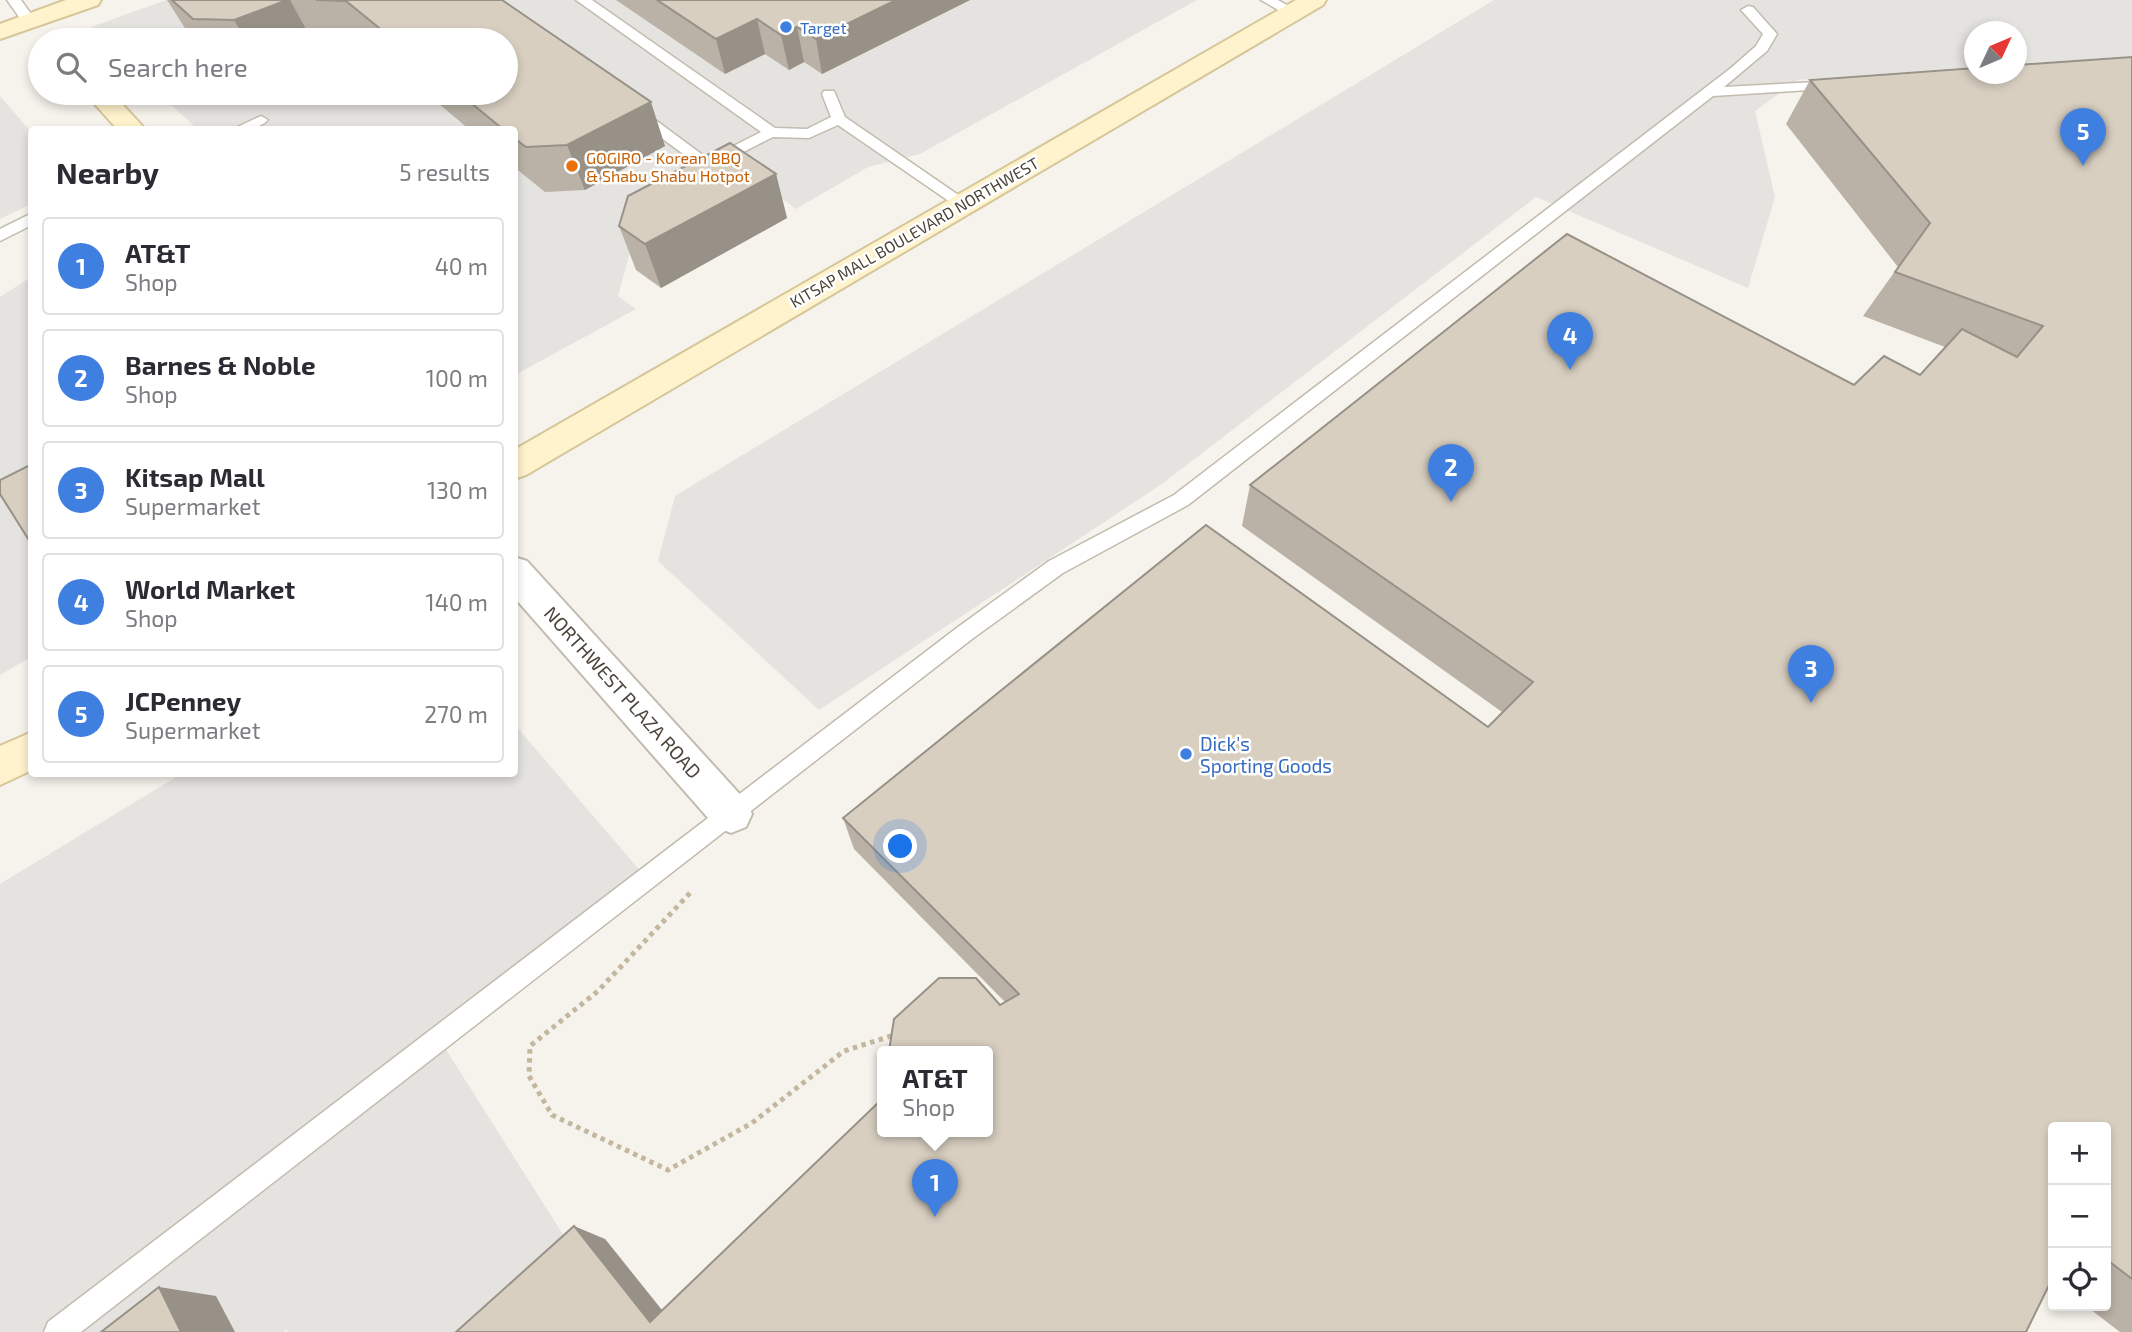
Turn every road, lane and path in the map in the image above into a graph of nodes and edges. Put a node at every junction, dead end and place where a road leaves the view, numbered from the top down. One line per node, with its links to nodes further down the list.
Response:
1 (14, 0): 6 (lane)
2 (89, 0): 6 (main road)
3 (583, 0): 18 (lane)
4 (1292, 4): 19 (main road, KITSAP MALL BOULEVARD NORTHWEST)
5 (1748, 10): 10 (lane)
6 (29, 21): 7 (main road); 8 (main road)
7 (36, 28)
8 (0, 32)
9 (1845, 85): 10 (lane)
10 (1709, 92): 26 (lane)
11 (829, 94): 14 (lane)
12 (110, 105): 16 (main road)
13 (629, 107): 18 (lane)
14 (839, 119): 18 (lane); 19 (lane)
15 (261, 120): 17 (lane)
16 (129, 126)
17 (248, 126)
18 (771, 132)
19 (962, 203): 22 (main road, KITSAP MALL BOULEVARD NORTHWEST)
20 (28, 220): 21 (lane)
21 (0, 236)
22 (518, 464)
23 (518, 574): 26 (street, NORTHWEST PLAZA ROAD)
24 (28, 751): 25 (main road)
25 (0, 767)
26 (731, 814): 29 (lane)
27 (694, 890): 28 (path)
28 (911, 1029)
29 (58, 1332)

